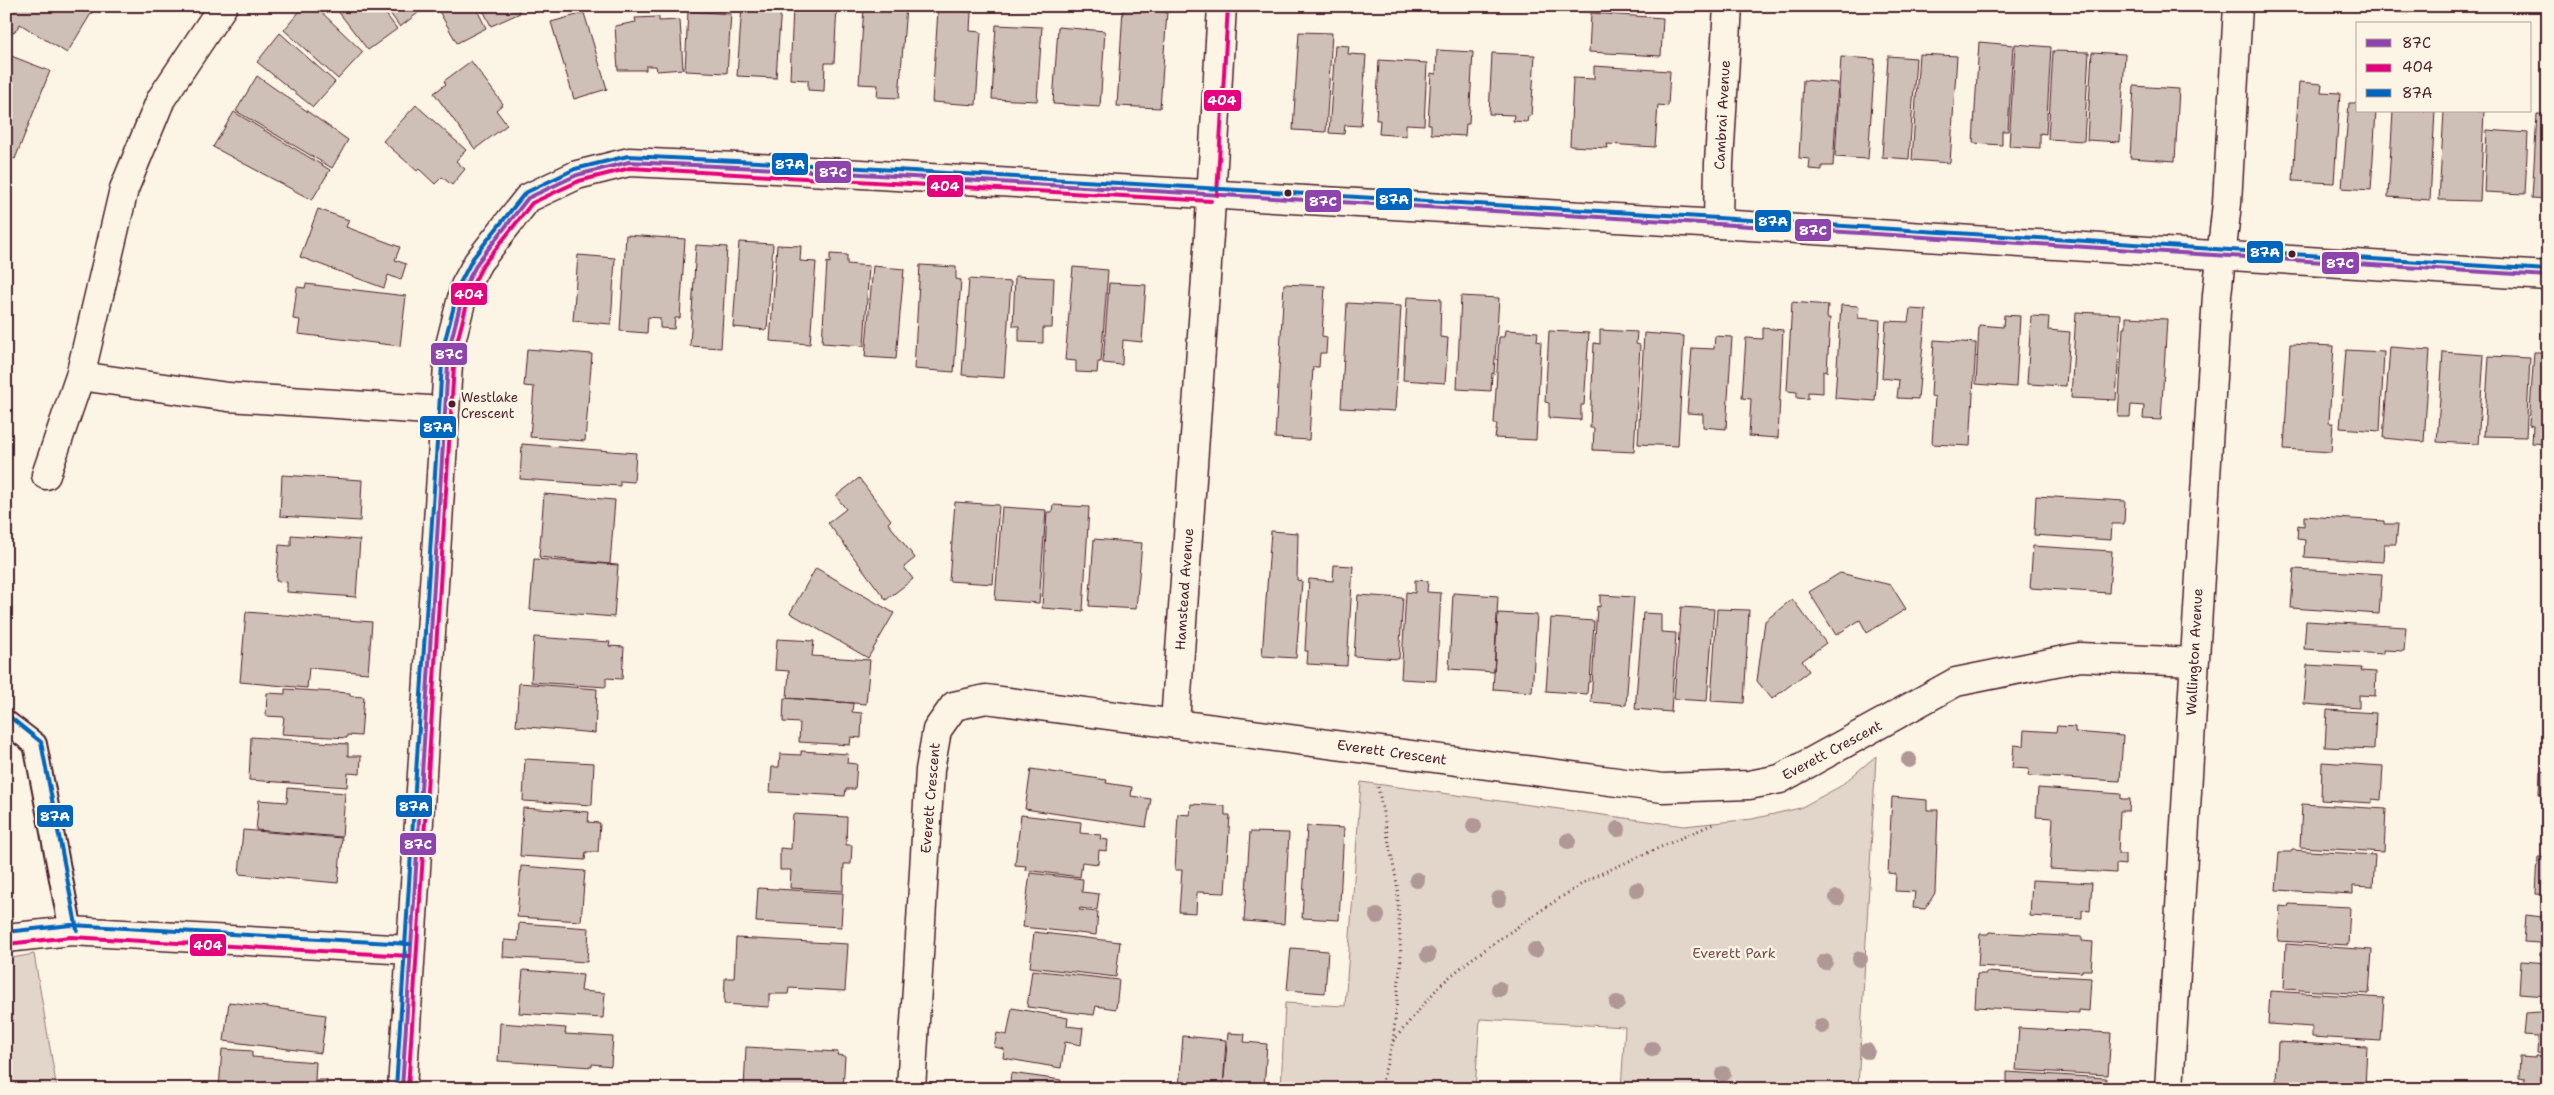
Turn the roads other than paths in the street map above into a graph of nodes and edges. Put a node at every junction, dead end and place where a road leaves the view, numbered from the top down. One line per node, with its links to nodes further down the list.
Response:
1 (223, 6): 9 (street)
2 (1222, 6): 5 (street, Hamstead Avenue)
3 (1728, 6): 6 (street, Cambrai Avenue)
4 (2238, 6): 7 (street, Wallington Avenue)
5 (1211, 195): 6 (street); 10 (street); 14 (street, Hamstead Avenue)
6 (1718, 224): 7 (street)
7 (2221, 257): 8 (street); 12 (street, Wallington Avenue)
8 (2548, 276)
9 (80, 376): 10 (street); 11 (street)
10 (444, 411): 17 (street)
11 (46, 475)
12 (2194, 662): 14 (street, Everett Crescent); 20 (street, Wallington Avenue)
13 (6, 722): 15 (lane)
14 (1175, 723): 19 (street, Everett Crescent)
15 (71, 931): 16 (street); 17 (street)
16 (6, 938)
17 (410, 950): 18 (street)
18 (402, 1089)
19 (910, 1089)
20 (2169, 1089)

